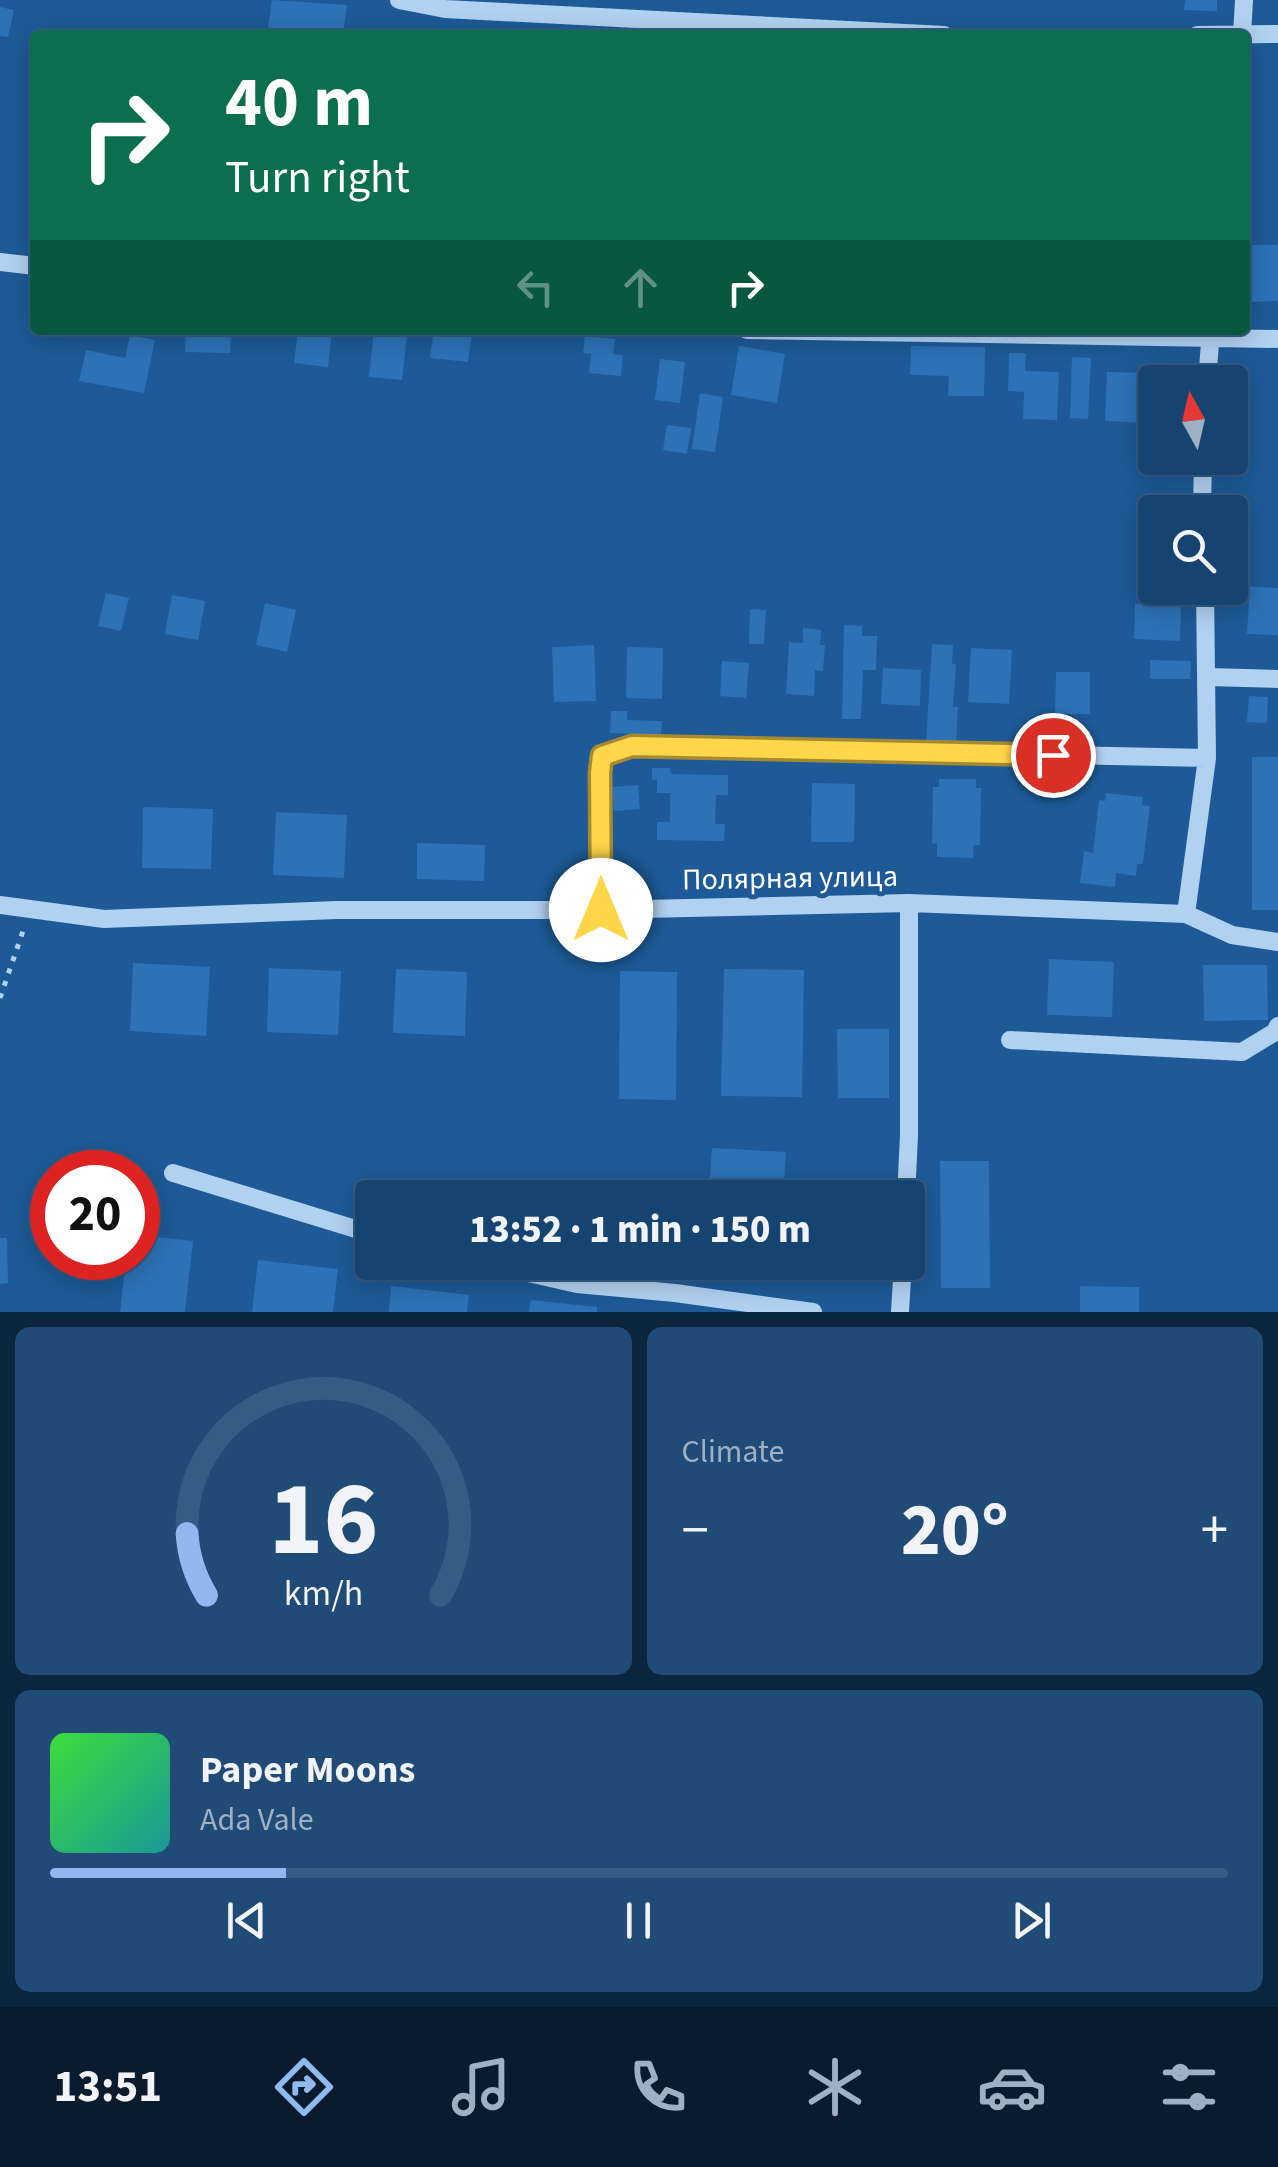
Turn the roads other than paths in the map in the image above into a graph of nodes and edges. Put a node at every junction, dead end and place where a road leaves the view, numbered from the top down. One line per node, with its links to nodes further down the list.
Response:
1 (399, 0): 3 (street)
2 (1244, 0): 4 (street)
3 (848, 30)
4 (1242, 30)
5 (1250, 34): 6 (street)
6 (1278, 34)
7 (0, 262): 8 (street)
8 (30, 265)
9 (1210, 335): 12 (street)
10 (1227, 335): 11 (street)
11 (1278, 338)
12 (1208, 365)
13 (1206, 605): 14 (street)
14 (1208, 677): 15 (street); 16 (street)
15 (1278, 679)
16 (1206, 758): 19 (street); 20 (street)
17 (909, 903): 19 (street, Полярная улица); 20 (street, Полярная улица); 25 (street)
18 (0, 905): 19 (street, Полярная улица)
19 (601, 910)
20 (1186, 914): 21 (street, Полярная улица)
21 (1278, 942)
22 (1278, 1026): 23 (street)
23 (1010, 1040)
24 (173, 1173): 26 (street)
25 (907, 1180)
26 (355, 1229)
27 (559, 1280): 29 (street)
28 (901, 1280): 30 (street)
29 (812, 1312)
30 (900, 1312)

